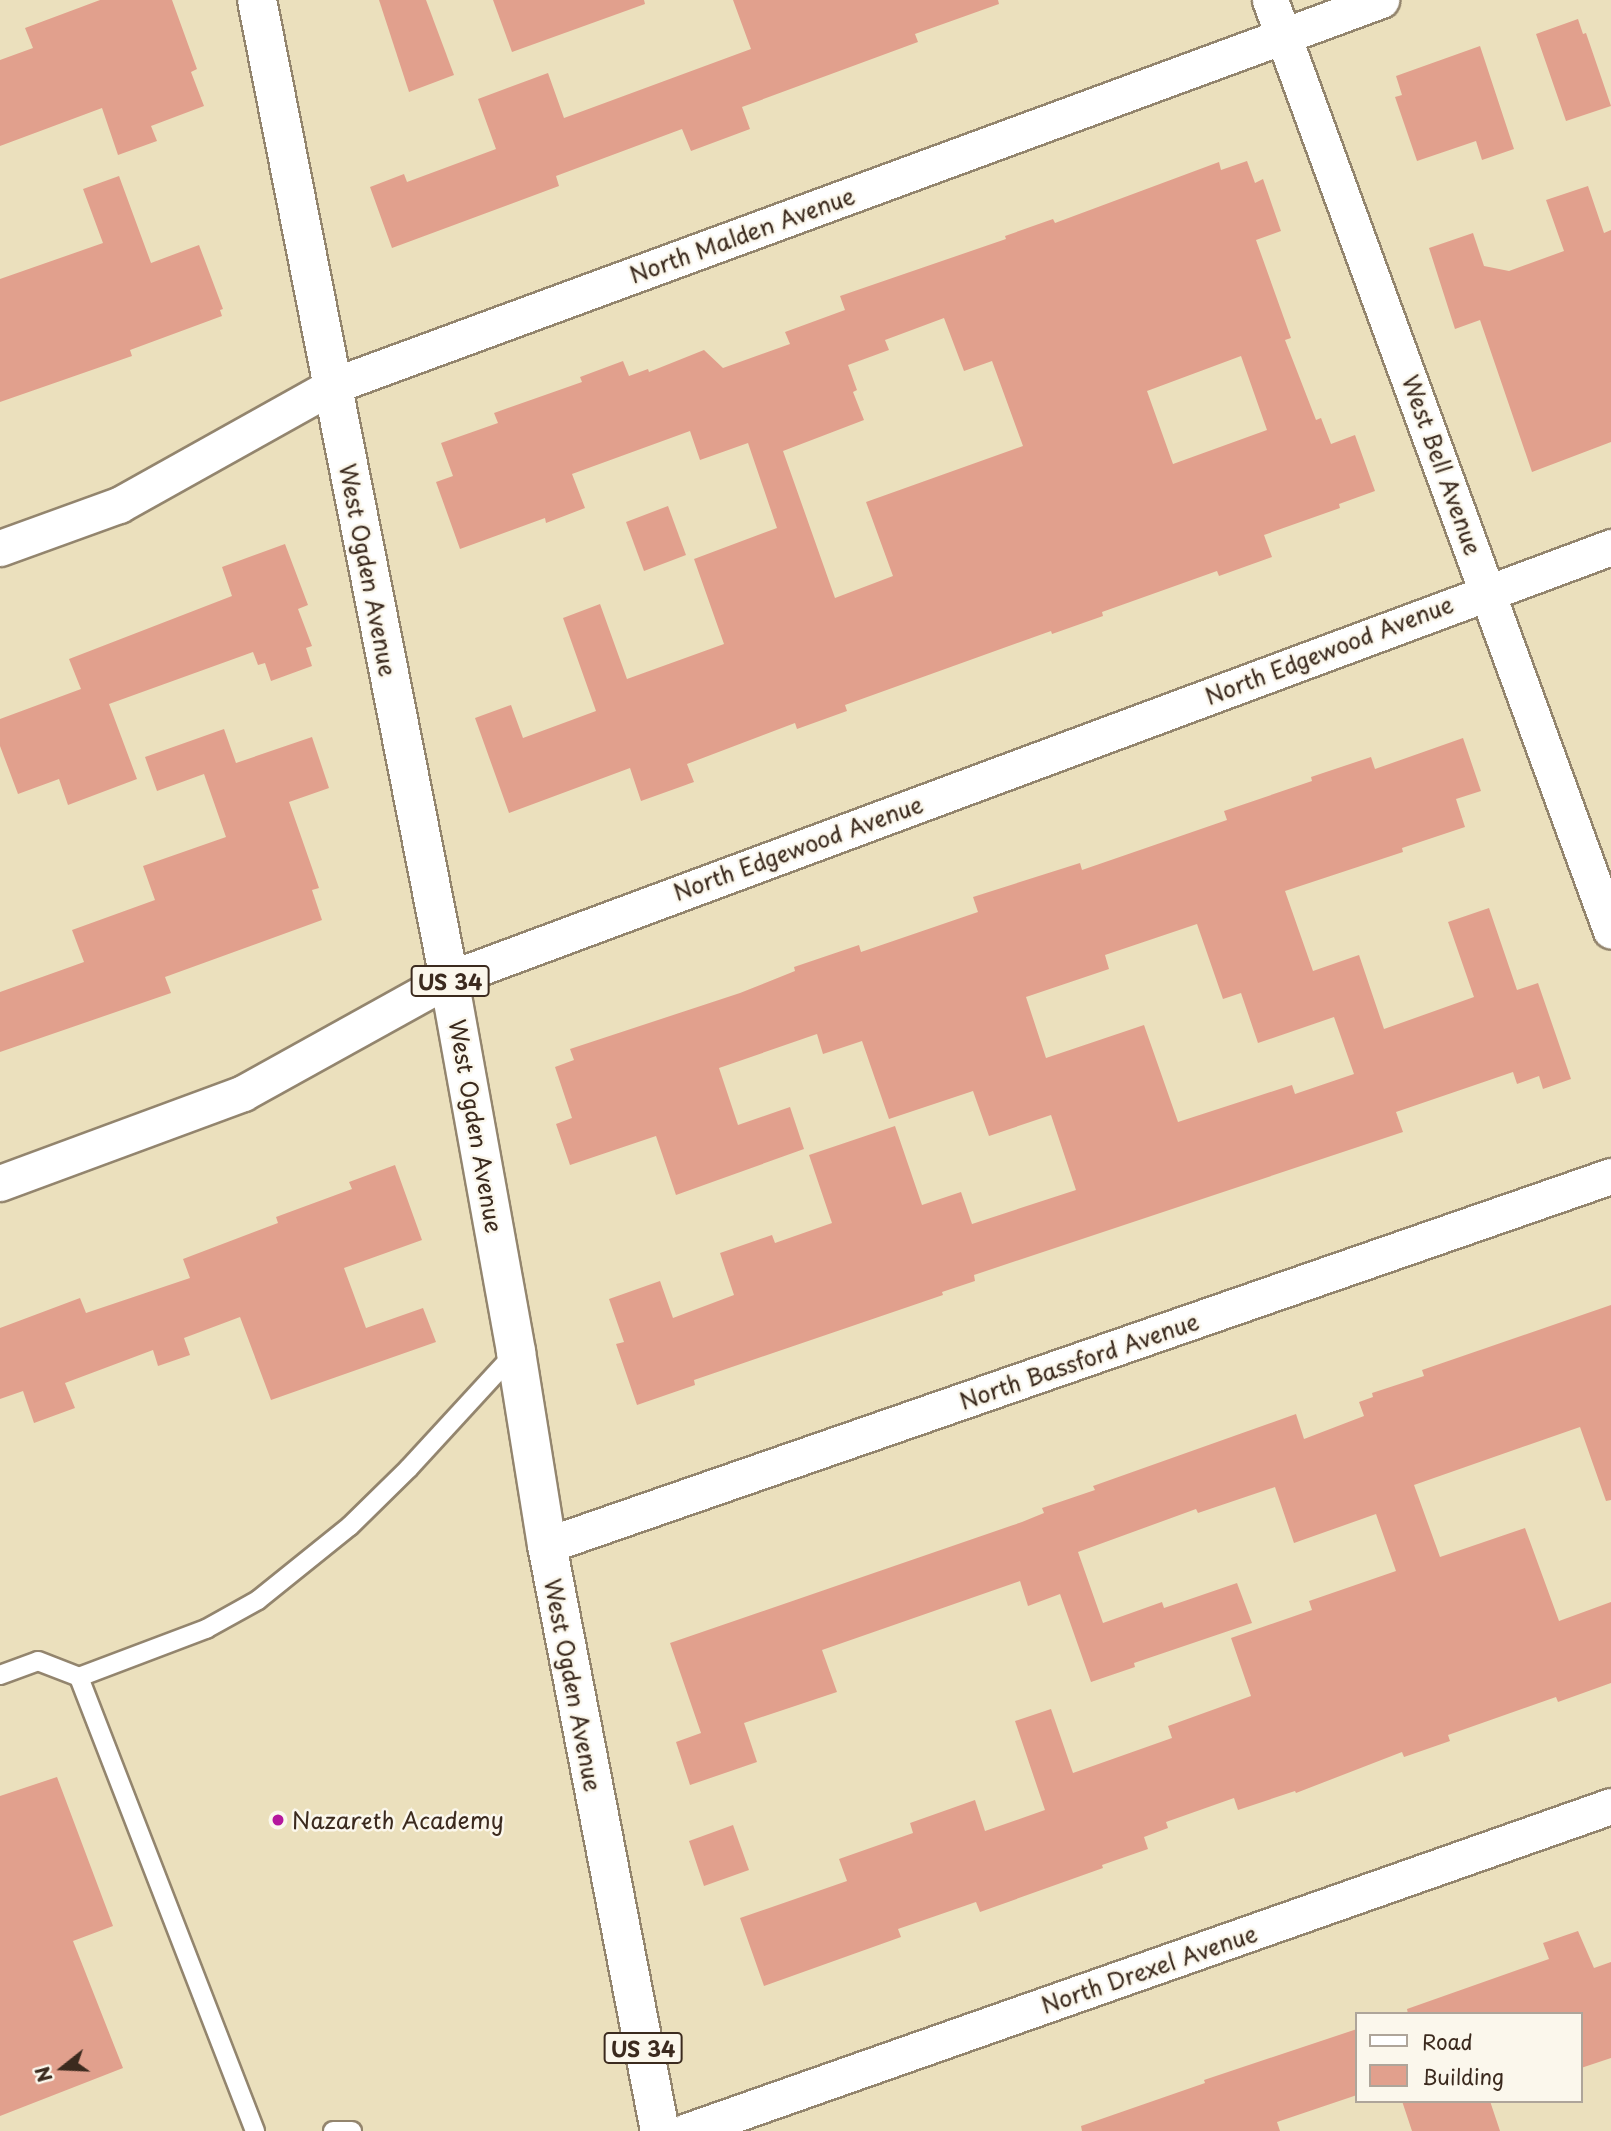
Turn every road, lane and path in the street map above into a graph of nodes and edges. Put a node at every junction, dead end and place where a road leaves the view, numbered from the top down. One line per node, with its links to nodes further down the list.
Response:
1 (257, 0): 5 (main road, West Ogden Avenue / US 34)
2 (1270, 0): 4 (street, West Bell Avenue)
3 (1381, 0): 4 (street, North Malden Avenue)
4 (1283, 36): 5 (street, North Malden Avenue); 8 (street, West Bell Avenue)
5 (332, 386): 7 (street, North Malden Avenue); 10 (main road, West Ogden Avenue / US 34)
6 (1611, 547): 8 (street, North Edgewood Avenue)
7 (0, 548)
8 (1488, 590): 9 (street, West Bell Avenue); 10 (street, North Edgewood Avenue)
9 (1611, 931)
10 (449, 979): 12 (street, North Edgewood Avenue); 13 (main road, West Ogden Avenue / US 34)
11 (1611, 1176): 14 (street, North Bassford Avenue)
12 (0, 1183)
13 (516, 1352): 14 (main road, West Ogden Avenue / US 34); 16 (lane)
14 (547, 1545): 21 (main road, West Ogden Avenue / US 34)
15 (0, 1675): 16 (lane)
16 (79, 1676): 18 (lane)
17 (1611, 1806): 22 (street, North Drexel Avenue)
18 (255, 2131)
19 (333, 2131): 20 (lane)
20 (352, 2131)
21 (660, 2131)
22 (687, 2131)

